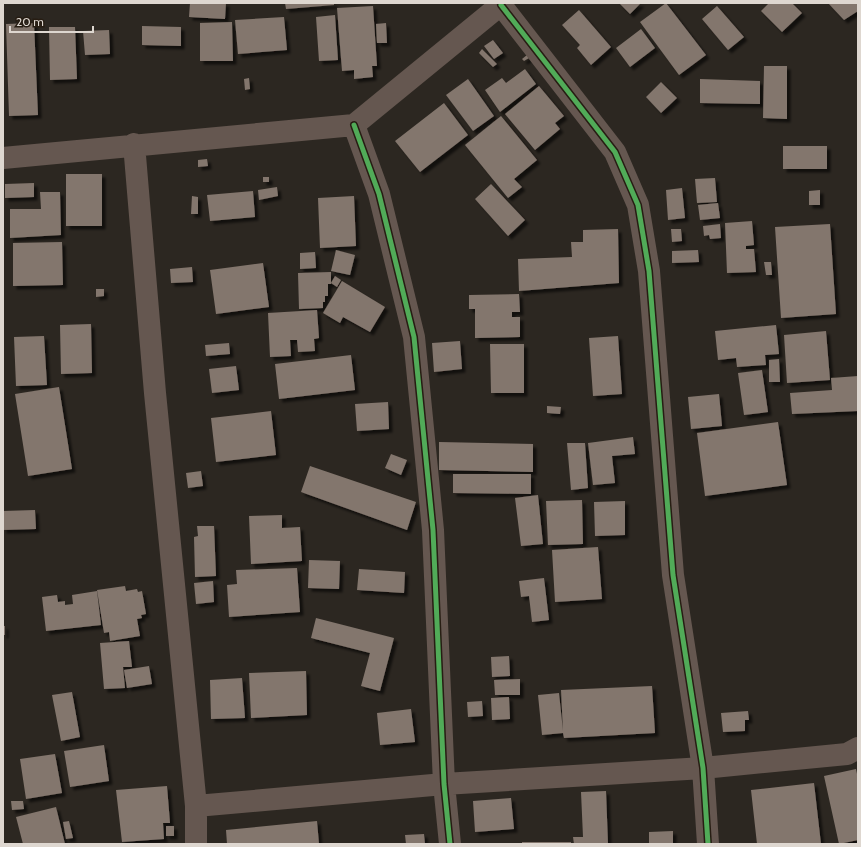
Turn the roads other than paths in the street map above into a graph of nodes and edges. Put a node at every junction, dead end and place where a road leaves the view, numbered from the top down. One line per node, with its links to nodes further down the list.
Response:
1 (502, 4): 2 (street); 6 (street)
2 (354, 125): 3 (street); 7 (street)
3 (134, 144): 4 (street); 8 (street)
4 (3, 158)
5 (858, 748): 6 (street)
6 (703, 768): 7 (street); 11 (street)
7 (444, 784): 8 (street); 10 (street)
8 (196, 806): 9 (street)
9 (196, 844)
10 (450, 844)
11 (708, 844)

